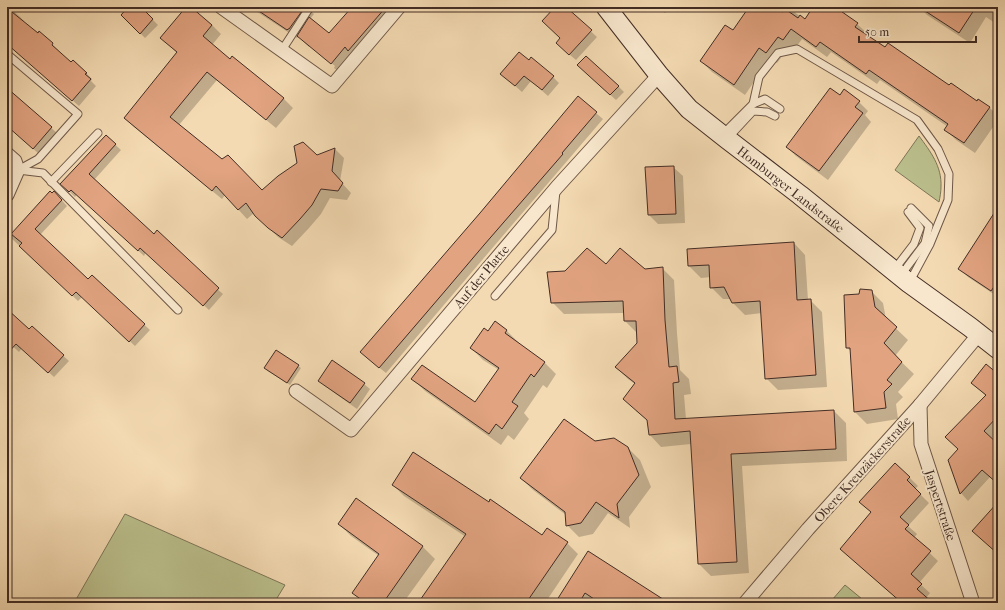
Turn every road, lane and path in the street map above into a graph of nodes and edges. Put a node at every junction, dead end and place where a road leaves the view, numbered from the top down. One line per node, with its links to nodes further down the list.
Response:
1 (221, 7): 5 (street)
2 (310, 7): 5 (lane)
3 (399, 7): 5 (street)
4 (608, 8): 7 (street, Homburger Landstraße)
5 (282, 50)
6 (7, 54): 14 (lane)
7 (659, 75): 12 (street, Homburger Landstraße); 16 (street, Auf der Platte)
8 (753, 104): 9 (lane); 12 (lane); 19 (lane)
9 (780, 109)
10 (775, 116): 12 (lane)
11 (98, 133): 15 (lane)
12 (724, 137): 19 (street, Homburger Landstraße)
13 (7, 154): 14 (street)
14 (18, 170): 15 (lane); 17 (street)
15 (52, 182): 21 (lane)
16 (557, 187): 20 (lane); 24 (street, Auf der Platte)
17 (7, 195)
18 (909, 210): 19 (lane)
19 (901, 277): 22 (street, Homburger Landstraße)
20 (495, 296)
21 (178, 310)
22 (979, 334): 23 (street, Homburger Landstraße); 25 (street, Obere Kreuzäckerstraße)
23 (998, 349)
24 (296, 391)
25 (920, 405): 26 (street, Obere Kreuzäckerstraße); 27 (street, Jaspertstraße)
26 (745, 603)
27 (973, 603)

